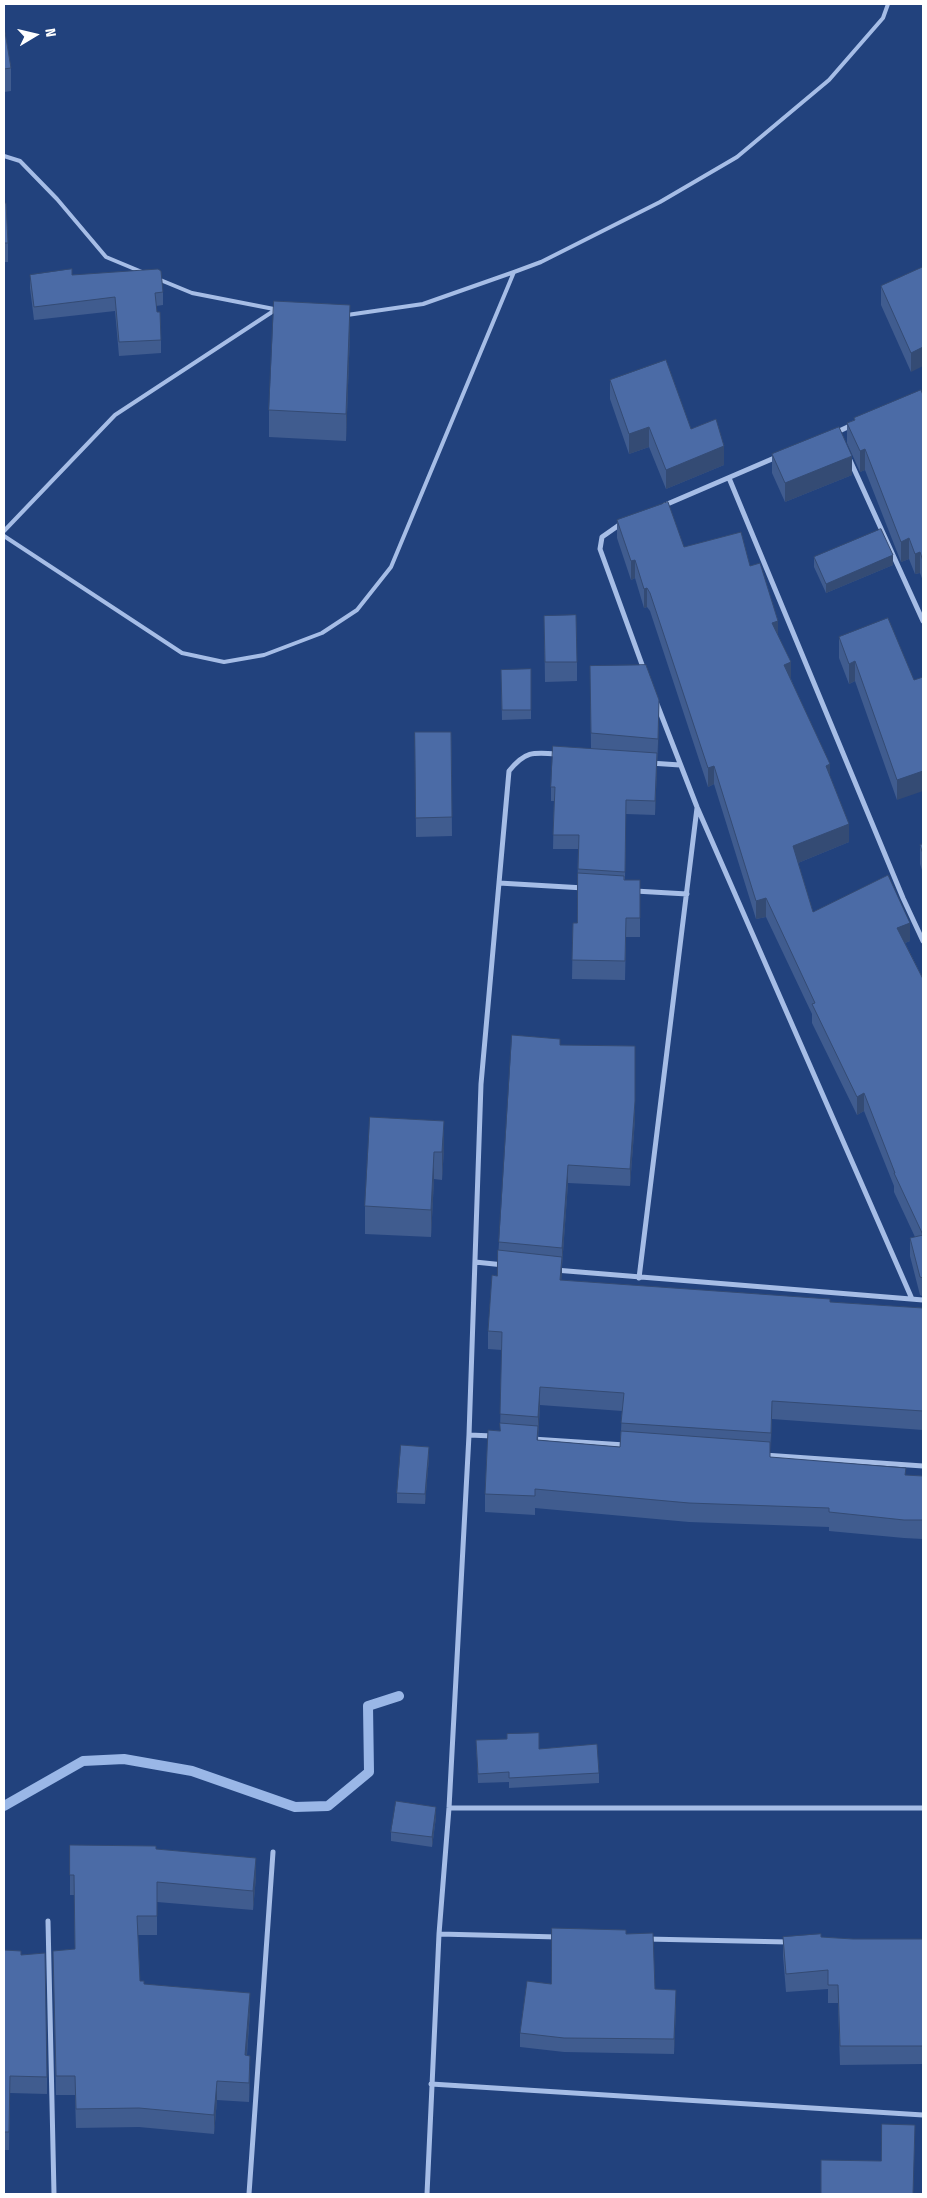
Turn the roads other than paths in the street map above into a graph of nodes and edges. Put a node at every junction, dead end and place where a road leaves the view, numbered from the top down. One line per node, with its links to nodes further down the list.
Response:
1 (888, 4): 3 (lane)
2 (4, 156): 4 (lane)
3 (514, 272): 6 (lane); 17 (lane)
4 (275, 310): 5 (lane); 16 (lane)
5 (284, 311)
6 (338, 316)
7 (854, 424): 8 (street)
8 (837, 432): 9 (street); 10 (street)
9 (831, 434)
10 (841, 441)
11 (846, 450): 18 (street)
12 (781, 455): 13 (street)
13 (728, 478): 14 (street); 29 (street)
14 (655, 509)
15 (627, 521): 19 (street)
16 (4, 531)
17 (4, 536)
18 (923, 621)
19 (645, 673)
20 (656, 700): 23 (street)
21 (567, 755): 25 (street)
22 (642, 762): 23 (street)
23 (680, 765): 24 (street)
24 (697, 807): 28 (street); 34 (street)
25 (499, 883): 26 (street); 30 (street)
26 (588, 888)
27 (627, 890): 28 (street)
28 (687, 894): 33 (street)
29 (923, 942)
30 (475, 1262): 31 (street); 36 (street)
31 (513, 1266)
32 (552, 1270): 33 (street)
33 (639, 1278): 34 (street)
34 (912, 1299): 35 (street)
35 (923, 1300)
36 (469, 1434): 37 (street); 42 (street)
37 (498, 1436)
38 (528, 1439): 39 (street)
39 (637, 1446)
40 (755, 1454): 41 (street)
41 (923, 1466)
42 (449, 1808): 43 (street); 46 (street)
43 (923, 1808)
44 (273, 1852): 53 (street)
45 (48, 1920): 52 (street)
46 (439, 1934): 47 (street); 50 (street)
47 (568, 1937)
48 (637, 1939): 49 (street)
49 (795, 1942)
50 (431, 2084): 51 (street); 54 (street)
51 (923, 2115)
52 (54, 2194)
53 (249, 2194)
54 (427, 2194)

